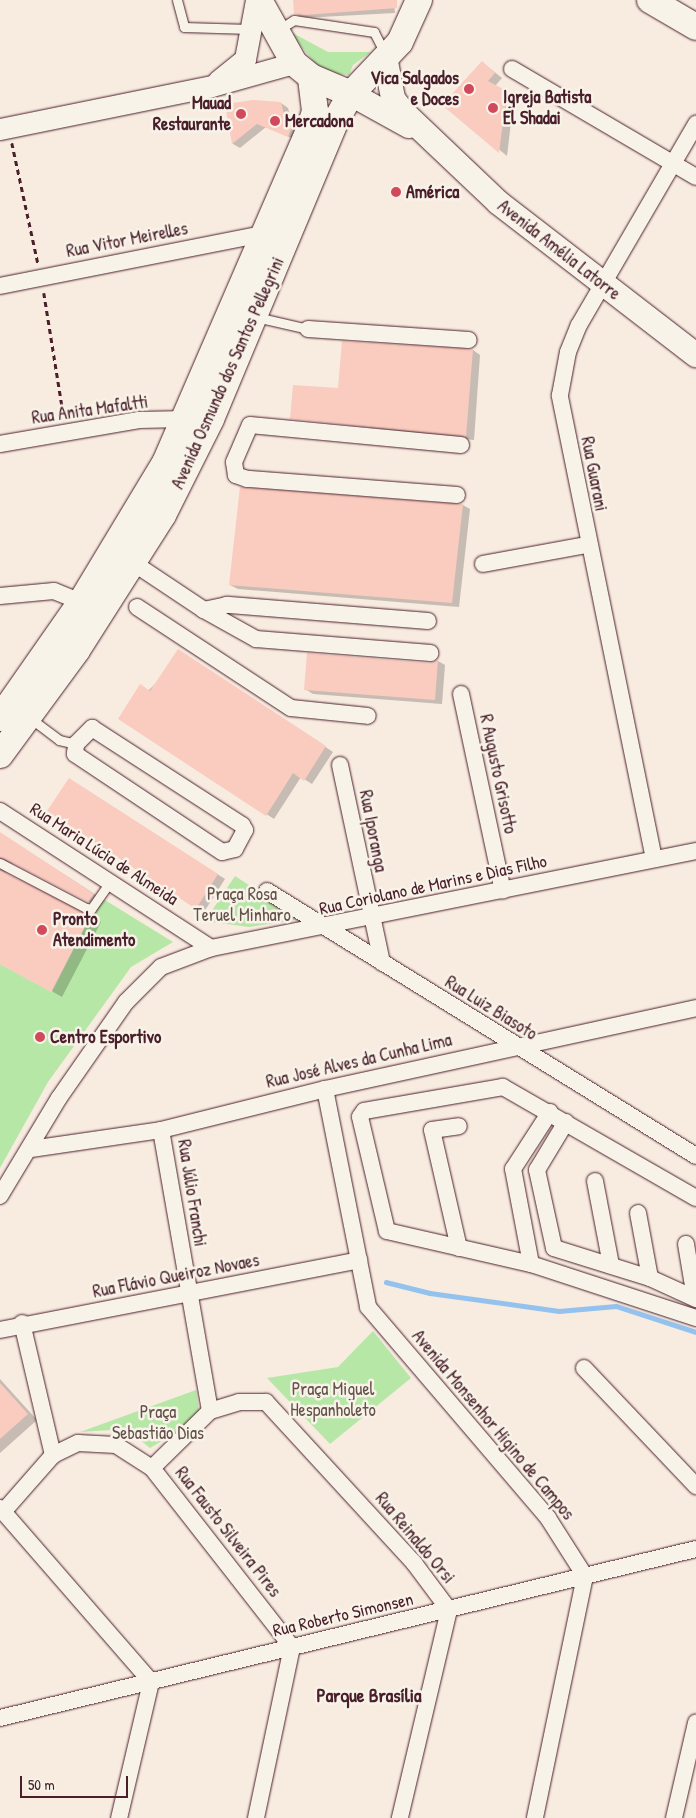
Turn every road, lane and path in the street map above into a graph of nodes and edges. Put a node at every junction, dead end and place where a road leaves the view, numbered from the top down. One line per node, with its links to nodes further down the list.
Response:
1 (177, 0): 6 (lane)
2 (257, 0): 6 (main road)
3 (419, 0): 7 (main road, Avenida Osmundo dos Santos Pellegrini)
4 (650, 0): 5 (main road)
5 (696, 27)
6 (264, 31): 7 (lane); 9 (main road); 10 (street)
7 (386, 62): 11 (main road, Avenida Osmundo dos Santos Pellegrini); 14 (main road, Avenida Amélia Latorre)
8 (512, 69): 15 (street)
9 (302, 70): 10 (street); 11 (main road); 17 (main road, Avenida Osmundo dos Santos Pellegrini)
10 (212, 86): 13 (street)
11 (359, 87): 14 (main road, Avenida Amélia Latorre); 18 (main road, Avenida Osmundo dos Santos Pellegrini)
12 (696, 124): 15 (street, Rua Guarani)
13 (0, 129)
14 (428, 136): 19 (main road, Avenida Amélia Latorre)
15 (672, 164): 16 (street); 19 (street, Rua Guarani)
16 (696, 177)
17 (262, 234): 18 (main road); 20 (street, Rua Vitor Meirelles); 25 (main road, Avenida Osmundo dos Santos Pellegrini)
18 (276, 267): 21 (main road, Avenida Osmundo dos Santos Pellegrini)
19 (602, 284): 24 (main road, Avenida Amélia Latorre); 29 (street, Rua Guarani)
20 (0, 286)
21 (254, 316): 22 (lane); 30 (main road, Avenida Osmundo dos Santos Pellegrini)
22 (308, 329): 23 (street)
23 (469, 340)
24 (696, 355)
25 (186, 419): 26 (street, Rua Anita Mafaltti); 33 (main road, Avenida Osmundo dos Santos Pellegrini)
26 (0, 444)
27 (461, 445): 28 (street)
28 (457, 495)
29 (587, 545): 31 (street); 47 (street, Rua Guarani)
30 (132, 562): 35 (street); 41 (main road, Avenida Osmundo dos Santos Pellegrini)
31 (483, 564)
32 (0, 596): 33 (street)
33 (81, 602): 40 (main road, Avenida Osmundo dos Santos Pellegrini)
34 (137, 607): 39 (street)
35 (204, 610): 36 (street); 37 (street)
36 (428, 621)
37 (430, 652)
38 (461, 694): 51 (street, R Augusto Grisotto)
39 (368, 716)
40 (0, 718)
41 (30, 718): 42 (lane); 43 (main road, Avenida Osmundo dos Santos Pellegrini)
42 (76, 744): 42 (street)
43 (0, 755)
44 (340, 765): 52 (street, Rua Iporanga)
45 (0, 811): 49 (street, Rua Maria Lúcia de Almeida)
46 (696, 851): 47 (street, Rua Coriolano de Marins e Dias Filho)
47 (654, 859): 51 (street, Rua Coriolano de Marins e Dias Filho)
48 (0, 863): 49 (lane)
49 (110, 882): 54 (street, Rua Maria Lúcia de Almeida)
50 (267, 891): 53 (street, Rua Luiz Biasoto)
51 (504, 891): 52 (street, Rua Coriolano de Marins e Dias Filho)
52 (370, 918): 53 (street, Rua Coriolano de Marins e Dias Filho); 55 (street, Rua Iporanga)
53 (324, 928): 54 (street, Rua Coriolano de Marins e Dias Filho); 55 (street, Rua Luiz Biasoto)
54 (211, 948): 63 (street, Rua Coriolano de Marins e Dias Filho)
55 (382, 963): 57 (street, Rua Luiz Biasoto)
56 (696, 1008): 57 (street, Rua José Alves da Cunha Lima)
57 (514, 1046): 58 (street, Rua José Alves da Cunha Lima); 64 (street, Rua Luiz Biasoto)
58 (325, 1089): 62 (street, Rua José Alves da Cunha Lima); 72 (street, Avenida Monsenhor Higino de Campos)
59 (550, 1112): 60 (street); 70 (street); 73 (street)
60 (566, 1122): 67 (street); 71 (street)
61 (459, 1126): 70 (street)
62 (161, 1130): 63 (street, Rua José Alves da Cunha Lima); 76 (street, Rua Júlio Franchi)
63 (31, 1149): 66 (street, Rua Coriolano de Marins e Dias Filho)
64 (696, 1156)
65 (595, 1181): 74 (street)
66 (0, 1196)
67 (696, 1198)
68 (638, 1212): 75 (street)
69 (686, 1244): 77 (street)
70 (459, 1248): 73 (street)
71 (554, 1248): 73 (street); 74 (street)
72 (360, 1260): 76 (street, Rua Flávio Queiroz Novaes); 88 (street, Avenida Monsenhor Higino de Campos)
73 (531, 1264): 78 (street)
74 (612, 1265): 75 (street)
75 (650, 1278): 77 (street)
76 (188, 1296): 79 (street, Rua Flávio Queiroz Novaes); 82 (street, Rua Júlio Franchi)
77 (695, 1298)
78 (696, 1318)
79 (22, 1323): 80 (street, Rua Flávio Queiroz Novaes); 83 (street)
80 (0, 1330)
81 (584, 1368): 85 (street)
82 (210, 1410): 84 (street); 89 (street, Rua Reinaldo Orsi)
83 (53, 1455): 84 (street, Rua Fausto Silveira Pires); 86 (street)
84 (152, 1468): 90 (street, Rua Fausto Silveira Pires)
85 (696, 1486)
86 (2, 1510): 91 (street)
87 (696, 1549): 88 (street, Rua Roberto Simonsen)
88 (585, 1576): 89 (street, Rua Roberto Simonsen); 97 (street)
89 (449, 1610): 90 (street, Rua Roberto Simonsen); 96 (street, Rua Reinaldo Orsi)
90 (292, 1647): 91 (street, Rua Roberto Simonsen); 95 (street)
91 (151, 1682): 92 (street, Rua Roberto Simonsen); 94 (street)
92 (0, 1718)
93 (696, 1722): 98 (street)
94 (119, 1818)
95 (256, 1818)
96 (400, 1818)
97 (535, 1818)
98 (674, 1818)

